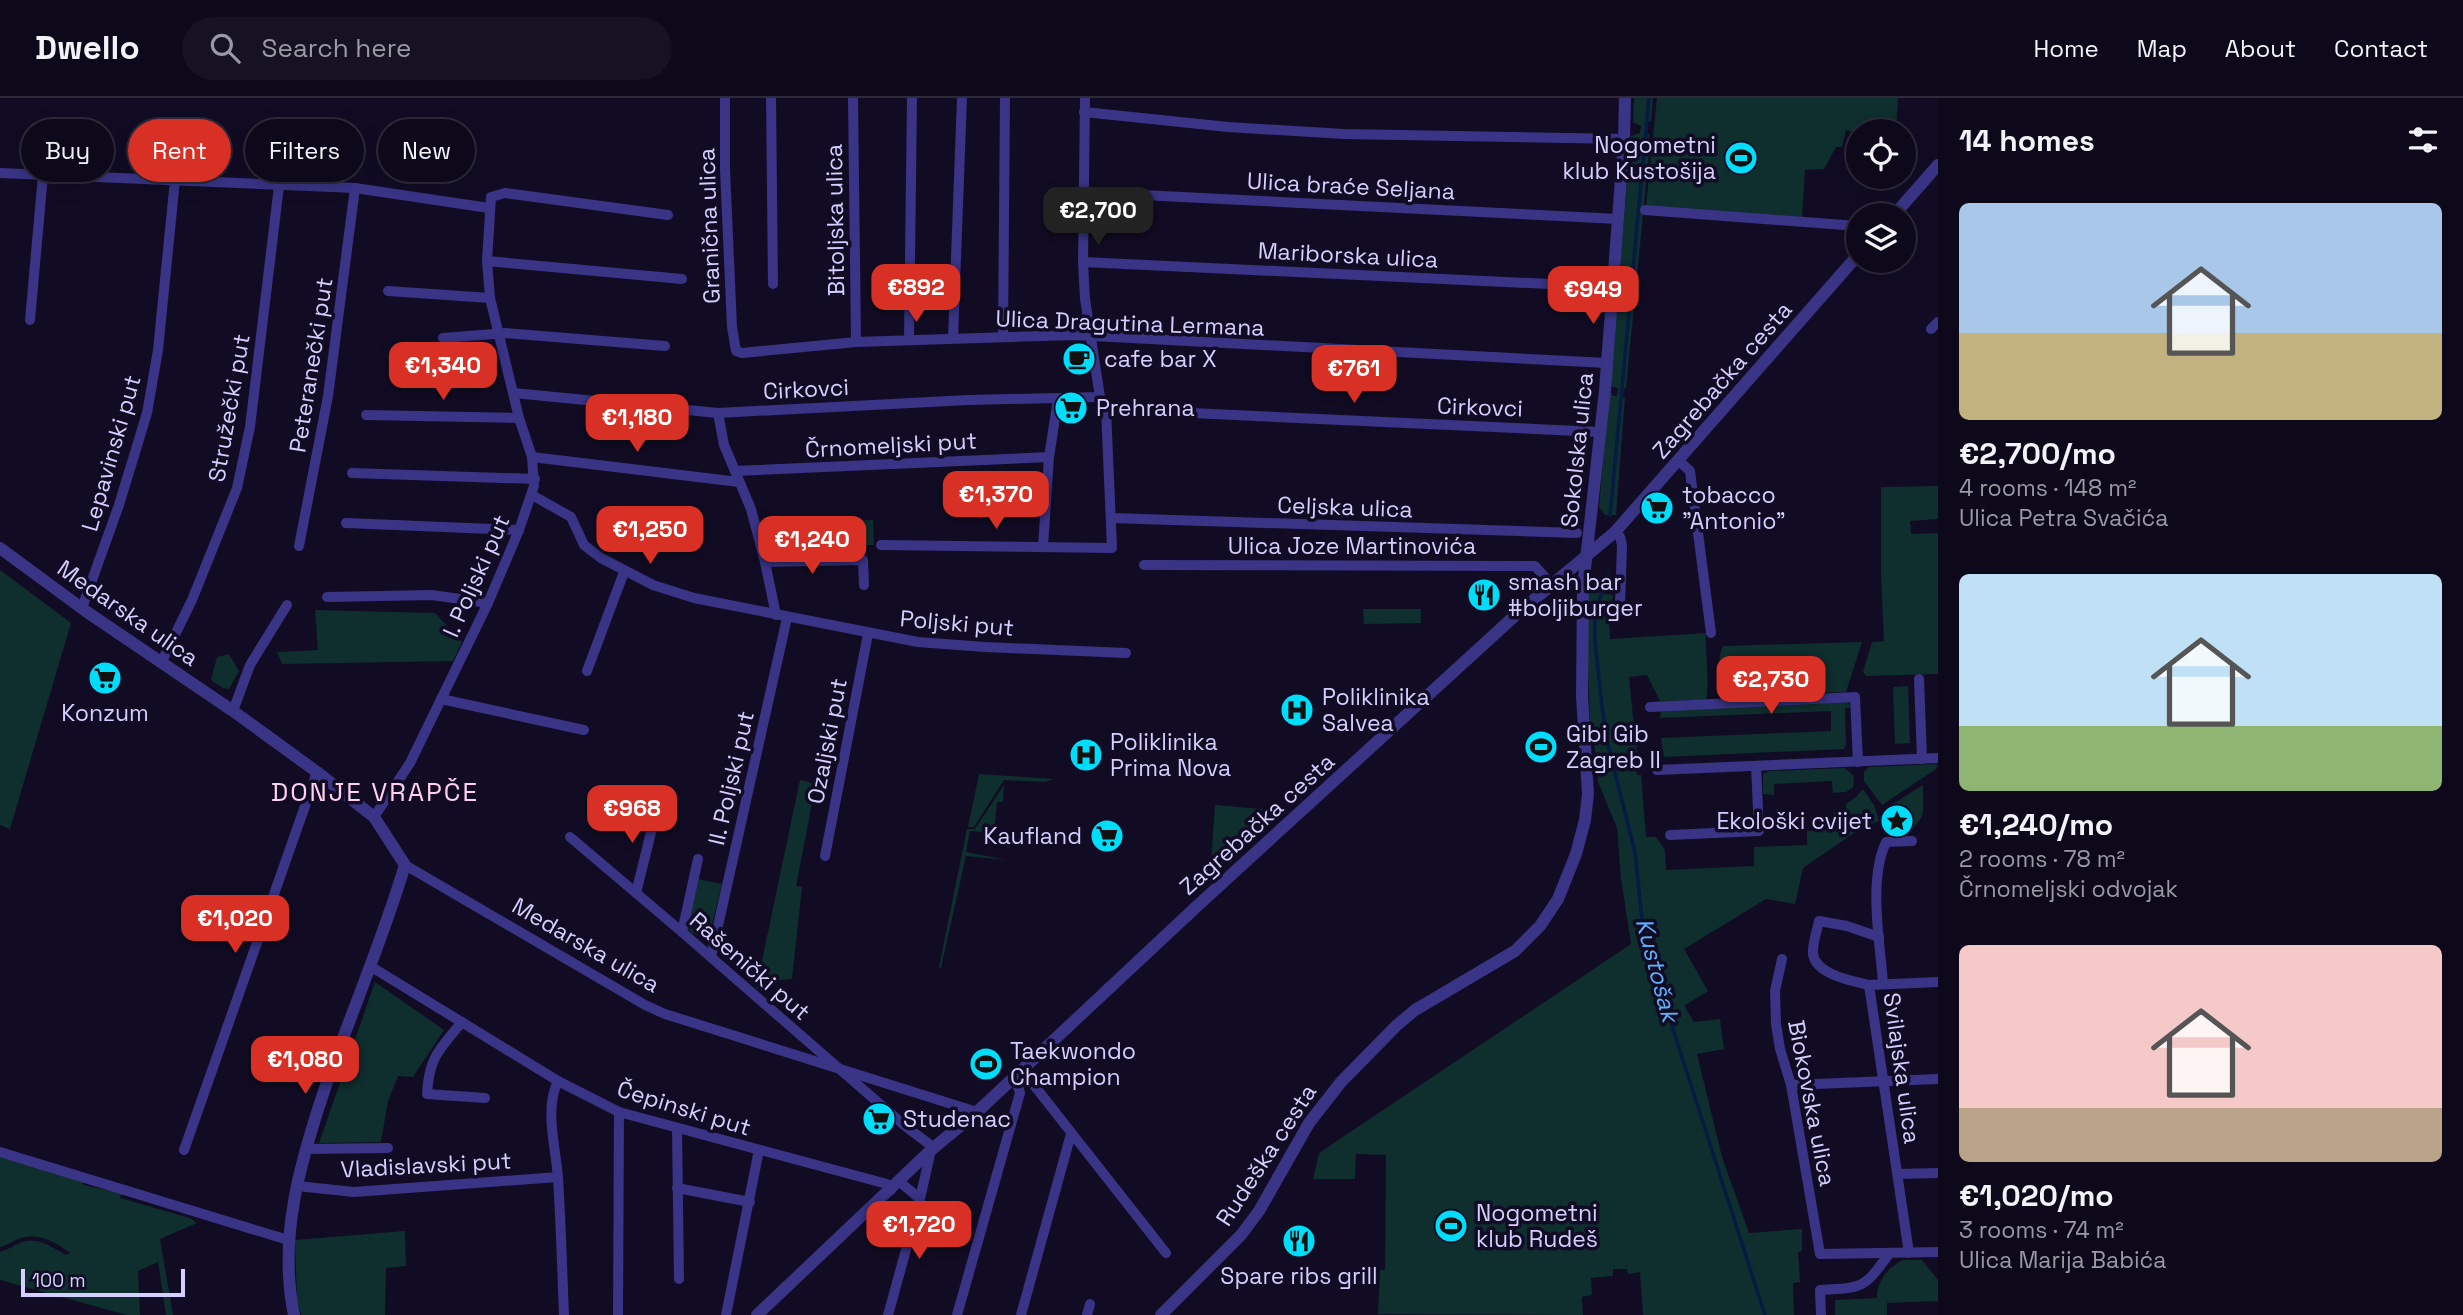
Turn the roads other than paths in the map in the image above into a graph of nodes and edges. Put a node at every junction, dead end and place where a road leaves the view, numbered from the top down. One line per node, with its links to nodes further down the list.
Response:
1 (725, 98): 43 (street, Granična ulica)
2 (771, 98): 30 (street)
3 (853, 98): 41 (street, Bitoljska ulica)
4 (912, 98): 40 (street)
5 (962, 98): 39 (street)
6 (1005, 98): 36 (street)
7 (1084, 98): 9 (street)
8 (1625, 98): 10 (street, Sokolska ulica)
9 (1084, 112): 10 (street); 19 (street)
10 (1624, 139): 24 (street, Sokolska ulica)
11 (1938, 165): 20 (street)
12 (0, 173): 13 (street)
13 (21, 174)
14 (42, 182): 34 (street)
15 (175, 182): 80 (street, Lepavinski put)
16 (210, 182): 17 (street)
17 (279, 186): 18 (street); 85 (street, Stružečki put)
18 (355, 188): 21 (street); 67 (street, Peteranečki put)
19 (1082, 192): 24 (street, Ulica braće Seljana); 27 (street)
20 (1905, 203)
21 (489, 208): 23 (street); 26 (street, I. Poljski put)
22 (1645, 210): 25 (street)
23 (668, 215)
24 (1618, 219): 31 (street, Sokolska ulica)
25 (1846, 225)
26 (487, 261): 29 (street); 33 (street, I. Poljski put)
27 (1083, 262): 31 (street, Mariborska ulica); 37 (street)
28 (1846, 269): 55 (street, Zagrebačka cesta)
29 (682, 279)
30 (773, 284)
31 (1612, 287): 44 (street, Sokolska ulica)
32 (388, 291): 33 (street)
33 (490, 298): 35 (street, I. Poljski put)
34 (30, 320)
35 (499, 334): 38 (street); 42 (street); 45 (street, I. Poljski put)
36 (1003, 337): 37 (street, Ulica Dragutina Lermana); 39 (street, Ulica Dragutina Lermana)
37 (1090, 337): 44 (street, Ulica Dragutina Lermana); 46 (street)
38 (443, 338)
39 (953, 338): 40 (street, Ulica Dragutina Lermana)
40 (909, 339): 41 (street, Ulica Dragutina Lermana)
41 (856, 342): 43 (street, Ulica Dragutina Lermana)
42 (665, 346)
43 (736, 351)
44 (1607, 363): 52 (street, Sokolska ulica)
45 (513, 393): 49 (street, Cirkovci); 51 (street, I. Poljski put)
46 (1100, 397): 47 (street, Cirkovci); 48 (street)
47 (1058, 399): 49 (street, Cirkovci); 54 (street)
48 (1106, 409): 52 (street, Cirkovci); 61 (street)
49 (718, 413): 56 (street, II. Poljski put)
50 (366, 415): 51 (street)
51 (519, 418): 53 (street, I. Poljski put)
52 (1600, 432): 70 (street, Sokolska ulica)
53 (532, 457): 58 (street, I. Poljski put); 59 (street)
54 (1048, 457): 56 (street, Črnomeljski put); 68 (street)
55 (1679, 461): 64 (street, Zagrebačka cesta); 82 (street)
56 (735, 471): 59 (street, II. Poljski put)
57 (352, 472): 58 (street)
58 (534, 478): 60 (street, I. Poljski put)
59 (739, 482): 71 (street, II. Poljski put)
60 (532, 495): 63 (street, I. Poljski put); 73 (street)
61 (1112, 518): 65 (street, Celjska ulica); 68 (street)
62 (346, 523): 63 (street)
63 (519, 530): 77 (street, I. Poljski put)
64 (1615, 532): 70 (street, Zagrebačka cesta); 78 (street)
65 (1577, 533)
66 (881, 545): 68 (street)
67 (299, 546)
68 (1043, 547)
69 (0, 548): 80 (street, Medarska ulica)
70 (1587, 555): 75 (street, Zagrebačka cesta); 157 (street, Rudeška cesta)
71 (765, 562): 74 (street); 81 (street, II. Poljski put)
72 (1144, 565): 75 (street, Ulica Joze Martinovića)
73 (624, 572): 81 (street); 86 (street)
74 (863, 585)
75 (1552, 585): 117 (street, Zagrebačka cesta)
76 (327, 597): 77 (street)
77 (488, 603): 88 (street, I. Poljski put)
78 (1620, 604)
79 (287, 605): 90 (street)
80 (82, 608): 85 (street, Medarska ulica)
81 (781, 616): 83 (street, Poljski put); 109 (street, II. Poljski put)
82 (1711, 633)
83 (869, 634): 84 (street, Poljski put); 103 (street, Ozaljski put)
84 (1126, 653)
85 (161, 663): 90 (street, Medarska ulica)
86 (587, 671)
87 (1919, 678): 93 (street)
88 (441, 699): 91 (street); 99 (street, I. Poljski put)
89 (1650, 707): 94 (street)
90 (233, 711): 97 (street, Medarska ulica)
91 (584, 730)
92 (1938, 758): 93 (street)
93 (1923, 759): 94 (street)
94 (1858, 762): 95 (street)
95 (1756, 766): 96 (street); 100 (street)
96 (1657, 770)
97 (317, 772): 99 (street, Medarska ulica); 129 (street)
98 (658, 804): 106 (street)
99 (374, 817): 105 (street, Medarska ulica)
100 (1670, 835)
101 (570, 837): 106 (street, Rašenički put)
102 (1913, 841): 108 (street, Svilajska ulica)
103 (825, 856)
104 (698, 859): 107 (street)
105 (405, 865): 111 (street); 116 (street, Medarska ulica)
106 (636, 893): 107 (street, Rašenički put)
107 (682, 932): 109 (street, Rašenički put)
108 (1879, 937): 113 (street, Svilajska ulica); 114 (street)
109 (711, 957): 116 (street, Rašenički put)
110 (1782, 959): 121 (street, Biokovska ulica)
111 (370, 966): 115 (street, Čepinski put); 128 (street)
112 (1938, 982): 113 (street)
113 (1883, 983): 114 (street, Svilajska ulica)
114 (1869, 985): 120 (street, Svilajska ulica)
115 (462, 1022): 119 (street, Čepinski put); 122 (street)
116 (839, 1067): 124 (street, Medarska ulica); 131 (street, Rašenički put)
117 (1019, 1073): 124 (street, Zagrebačka cesta); 126 (street); 154 (street)
118 (1938, 1079): 120 (street)
119 (558, 1081): 123 (street, Čepinski put); 135 (street)
120 (1882, 1081): 121 (street); 134 (street, Svilajska ulica)
121 (1791, 1085): 145 (street, Biokovska ulica)
122 (485, 1098)
123 (619, 1112): 125 (street, Čepinski put); 150 (street)
124 (977, 1112): 131 (street, Zagrebačka cesta)
125 (677, 1128): 130 (street, Čepinski put); 138 (street)
126 (1071, 1134): 143 (street); 155 (street)
127 (388, 1148): 128 (street)
128 (305, 1149): 136 (street)
129 (184, 1150)
130 (759, 1150): 137 (street, Čepinski put); 140 (street)
131 (931, 1150): 137 (street, Zagrebačka cesta); 139 (street)
132 (0, 1152): 141 (street)
133 (1938, 1172): 134 (street)
134 (1898, 1174): 144 (street, Svilajska ulica)
135 (558, 1177): 136 (street, Vladislavski put); 149 (street)
136 (297, 1186): 141 (street)
137 (895, 1186): 139 (street); 152 (street, Zagrebačka cesta)
138 (677, 1188): 140 (street); 146 (street)
139 (920, 1199): 153 (street)
140 (750, 1202): 151 (street)
141 (288, 1240): 148 (street)
142 (1938, 1251): 144 (street)
143 (1166, 1253)
144 (1909, 1253): 145 (street)
145 (1889, 1254): 158 (street)
146 (679, 1279)
147 (1090, 1304): 156 (street)
148 (294, 1315)
149 (564, 1315)
150 (618, 1315)
151 (726, 1315)
152 (757, 1315)
153 (888, 1315)
154 (957, 1315)
155 (1021, 1315)
156 (1087, 1315)
157 (1161, 1315)
158 (1821, 1315)

